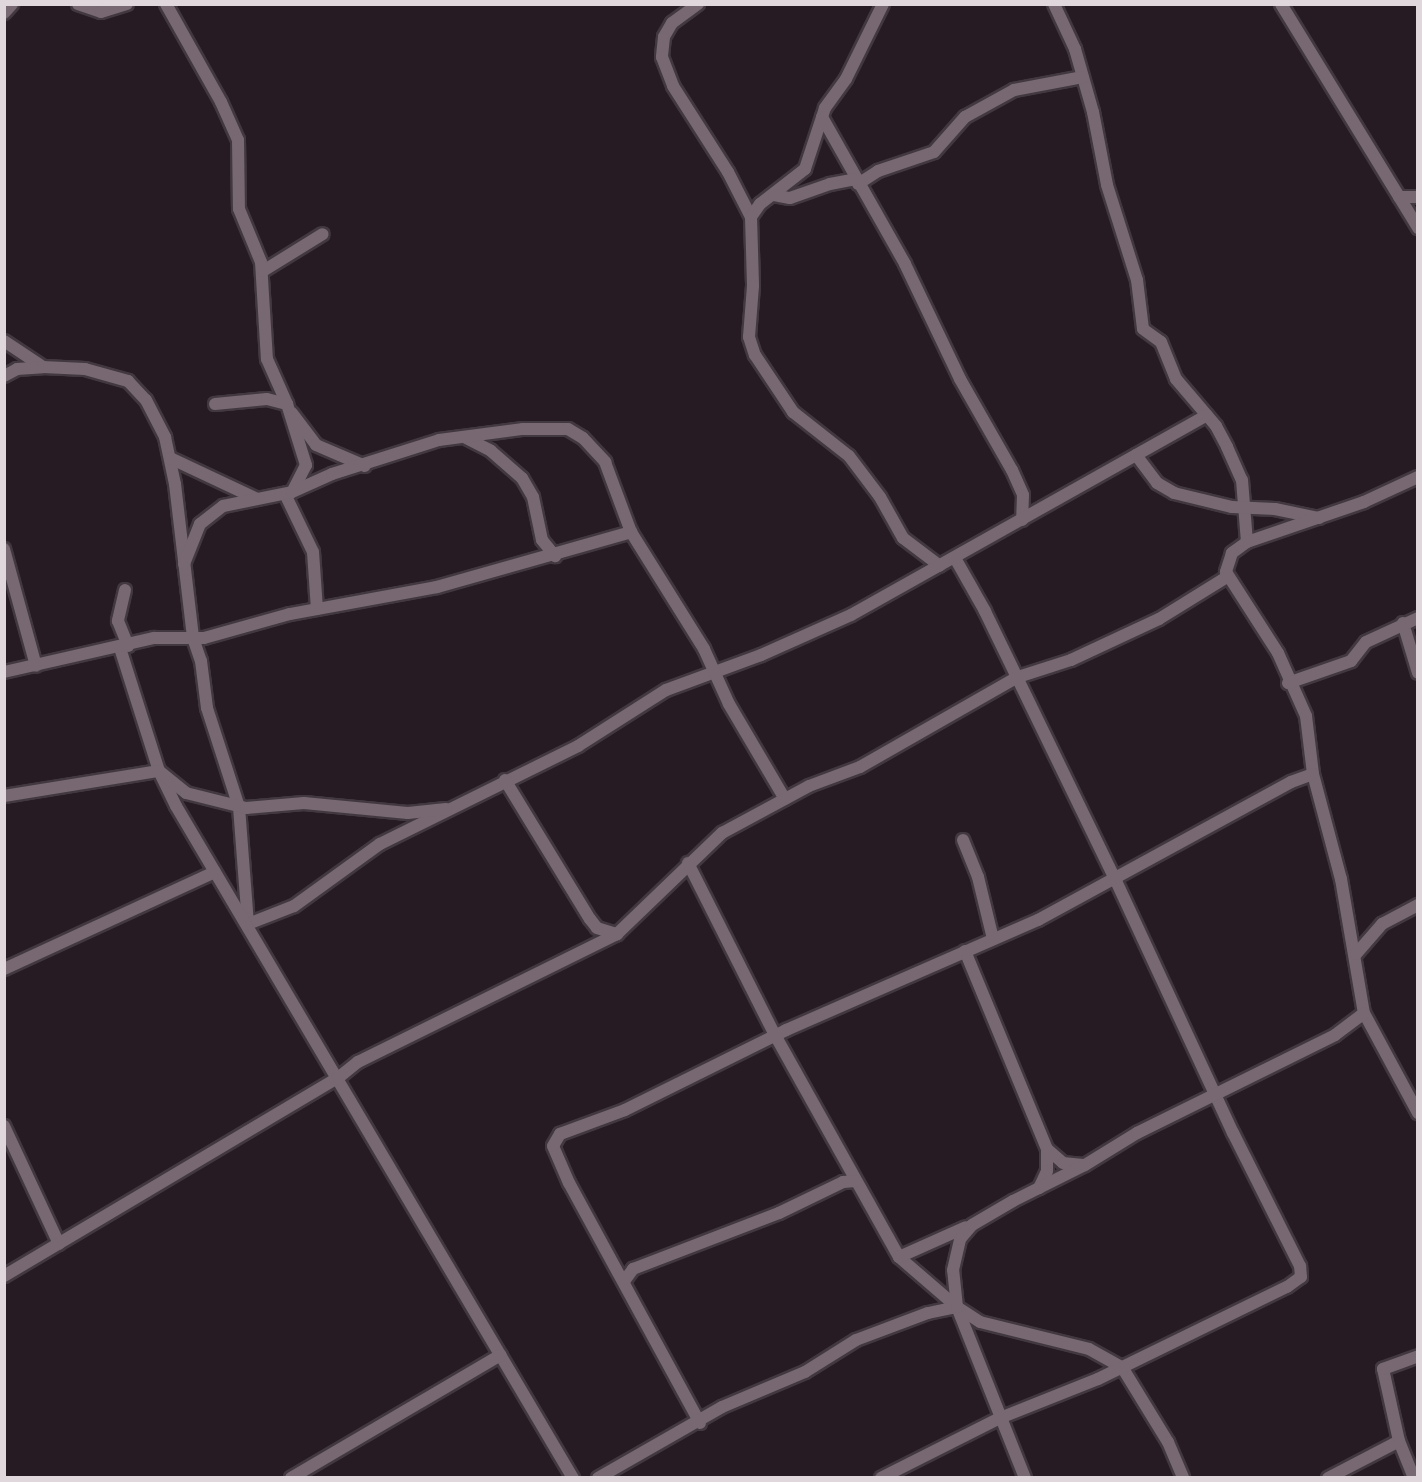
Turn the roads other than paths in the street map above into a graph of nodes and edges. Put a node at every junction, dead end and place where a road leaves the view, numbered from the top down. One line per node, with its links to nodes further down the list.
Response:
1 (78, 4): 2 (street)
2 (127, 4)
3 (166, 4): 19 (street)
4 (698, 4): 16 (street)
5 (883, 4): 11 (street)
6 (1054, 4): 10 (street)
7 (1281, 4): 14 (street)
8 (12, 5): 9 (street)
9 (4, 13)
10 (1083, 77): 12 (street); 25 (street)
11 (822, 117): 12 (street); 13 (street)
12 (857, 182): 13 (street); 35 (street)
13 (774, 195): 16 (street)
14 (1399, 197): 15 (street); 17 (street)
15 (1418, 197)
16 (751, 217): 42 (street)
17 (1418, 228)
18 (323, 234): 19 (street)
19 (263, 271): 24 (street)
20 (4, 340): 21 (street)
21 (43, 367): 22 (street); 28 (street)
22 (4, 376)
23 (215, 404): 24 (street)
24 (287, 406): 29 (street); 31 (street)
25 (1207, 416): 27 (street); 33 (street)
26 (465, 437): 29 (street); 36 (street); 39 (street)
27 (1136, 455): 33 (street); 35 (street)
28 (170, 458): 32 (street); 41 (street)
29 (365, 466): 31 (street)
30 (1418, 477): 34 (street)
31 (288, 493): 32 (street); 45 (street)
32 (259, 499): 41 (street)
33 (1244, 508): 34 (street); 37 (street)
34 (1319, 518): 37 (street)
35 (1022, 520): 40 (street)
36 (631, 532): 39 (street); 51 (street)
37 (1247, 542): 43 (street)
38 (4, 549): 50 (street)
39 (555, 556): 45 (street)
40 (955, 558): 42 (street); 54 (street)
41 (184, 565): 48 (street)
42 (940, 566): 51 (street)
43 (1227, 577): 54 (street); 55 (street)
44 (125, 590): 49 (street)
45 (317, 609): 48 (street)
46 (1418, 618): 47 (street)
47 (1403, 624): 53 (street); 55 (street)
48 (193, 638): 49 (street); 61 (street)
49 (124, 647): 50 (street); 56 (street)
50 (36, 666): 52 (street)
51 (714, 671): 58 (street); 60 (street)
52 (4, 672)
53 (1418, 673)
54 (1018, 677): 60 (street); 66 (street)
55 (1288, 683): 57 (street)
56 (159, 771): 59 (street); 61 (street); 65 (street)
57 (1314, 774): 66 (street); 72 (street)
58 (506, 780): 62 (street); 69 (street)
59 (4, 796)
60 (785, 799): 64 (street)
61 (239, 807): 62 (street); 68 (street)
62 (454, 808): 68 (street)
63 (963, 840): 70 (street)
64 (688, 862): 69 (street); 75 (street)
65 (215, 872): 68 (street); 73 (street)
66 (1114, 877): 70 (street); 77 (street)
67 (1418, 905): 72 (street)
68 (248, 924): 76 (street)
69 (617, 934): 76 (street)
70 (993, 939): 71 (street)
71 (965, 951): 75 (street); 80 (street)
72 (1356, 954): 74 (street)
73 (4, 969)
74 (1365, 1013): 77 (street); 78 (street)
75 (775, 1035): 82 (street); 88 (street)
76 (338, 1078): 85 (street); 90 (street)
77 (1217, 1095): 81 (street); 92 (street)
78 (1418, 1113)
79 (4, 1126): 85 (street)
80 (1047, 1149): 81 (street); 83 (street)
81 (1085, 1165): 83 (street)
82 (856, 1181): 86 (street); 88 (street)
83 (1039, 1188): 84 (street)
84 (972, 1225): 86 (street); 89 (street)
85 (59, 1244): 87 (street)
86 (899, 1257): 89 (street)
87 (4, 1276)
88 (625, 1280): 94 (street)
89 (957, 1307): 92 (street); 93 (street); 94 (street)
90 (501, 1355): 96 (street); 97 (street)
91 (1418, 1356): 95 (street)
92 (1122, 1368): 93 (street); 101 (street)
93 (1000, 1418): 99 (street); 100 (street)
94 (700, 1423): 98 (street)
95 (1399, 1441): 102 (street); 103 (street)
96 (291, 1478)
97 (573, 1478)
98 (598, 1478)
99 (881, 1478)
100 (1025, 1478)
101 (1183, 1478)
102 (1328, 1478)
103 (1414, 1478)

